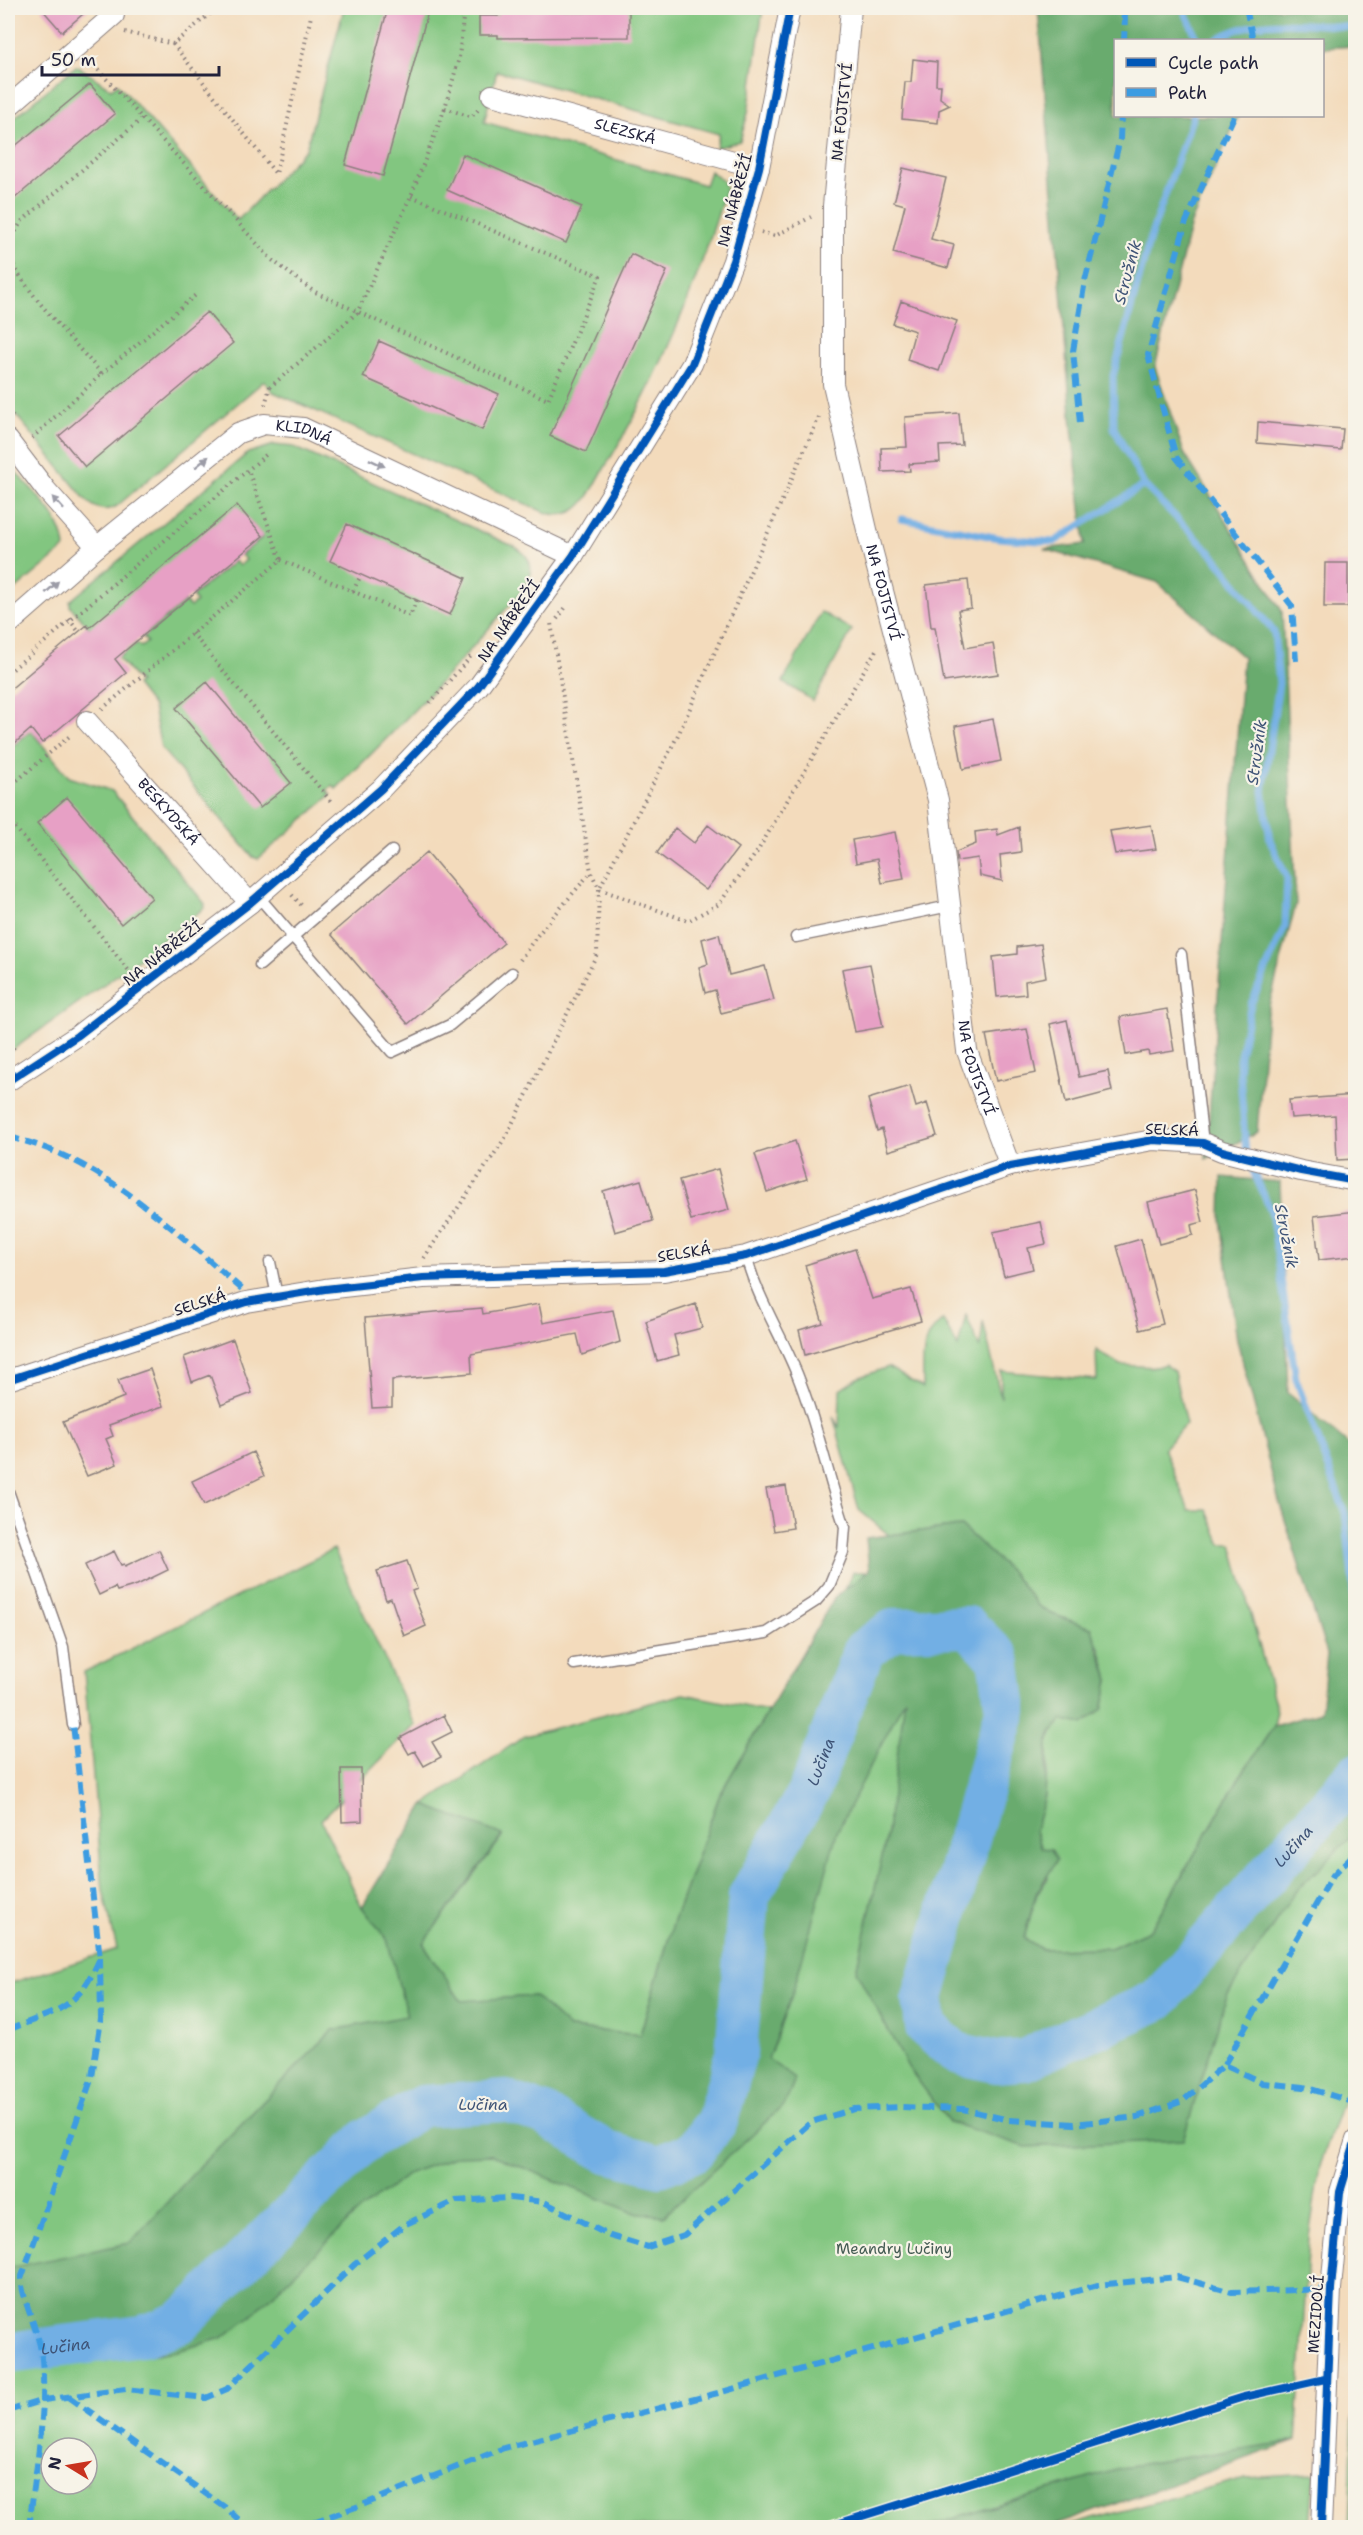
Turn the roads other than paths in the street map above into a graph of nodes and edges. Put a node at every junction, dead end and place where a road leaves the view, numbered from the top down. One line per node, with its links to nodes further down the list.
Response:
1 (790, 8): 6 (street, NA NÁBŘEŽÍ)
2 (851, 8): 14 (street, NA FOJTSTVÍ)
3 (116, 22): 5 (street)
4 (492, 95): 6 (street, SLEZSKÁ)
5 (11, 97)
6 (759, 168): 9 (street, NA NÁBŘEŽÍ)
7 (8, 440): 8 (street, one-way to 7)
8 (97, 547): 9 (street, KLIDNÁ, one-way to 9); 10 (street, KLIDNÁ, one-way to 8)
9 (573, 556): 13 (street, NA NÁBŘEŽÍ)
10 (8, 625)
11 (87, 721): 13 (street, BESKYDSKÁ)
12 (392, 851): 15 (lane)
13 (254, 900): 15 (lane); 20 (street, NA NÁBŘEŽÍ)
14 (950, 906): 16 (lane); 22 (street, NA FOJTSTVÍ)
15 (291, 935): 18 (lane); 19 (lane)
16 (796, 937)
17 (1181, 954): 21 (lane)
18 (260, 965)
19 (512, 973)
20 (8, 1081)
21 (1203, 1143): 22 (street, SELSKÁ); 23 (street, SELSKÁ)
22 (1010, 1166): 24 (street, SELSKÁ)
23 (1356, 1181)
24 (746, 1256): 26 (street, SELSKÁ); 29 (lane)
25 (270, 1262): 26 (lane)
26 (277, 1296): 27 (street, SELSKÁ)
27 (8, 1380)
28 (8, 1491): 30 (lane)
29 (574, 1664)
30 (73, 1725)
31 (1356, 2140): 32 (street, MEZIDOLÍ)
32 (1321, 2528)

